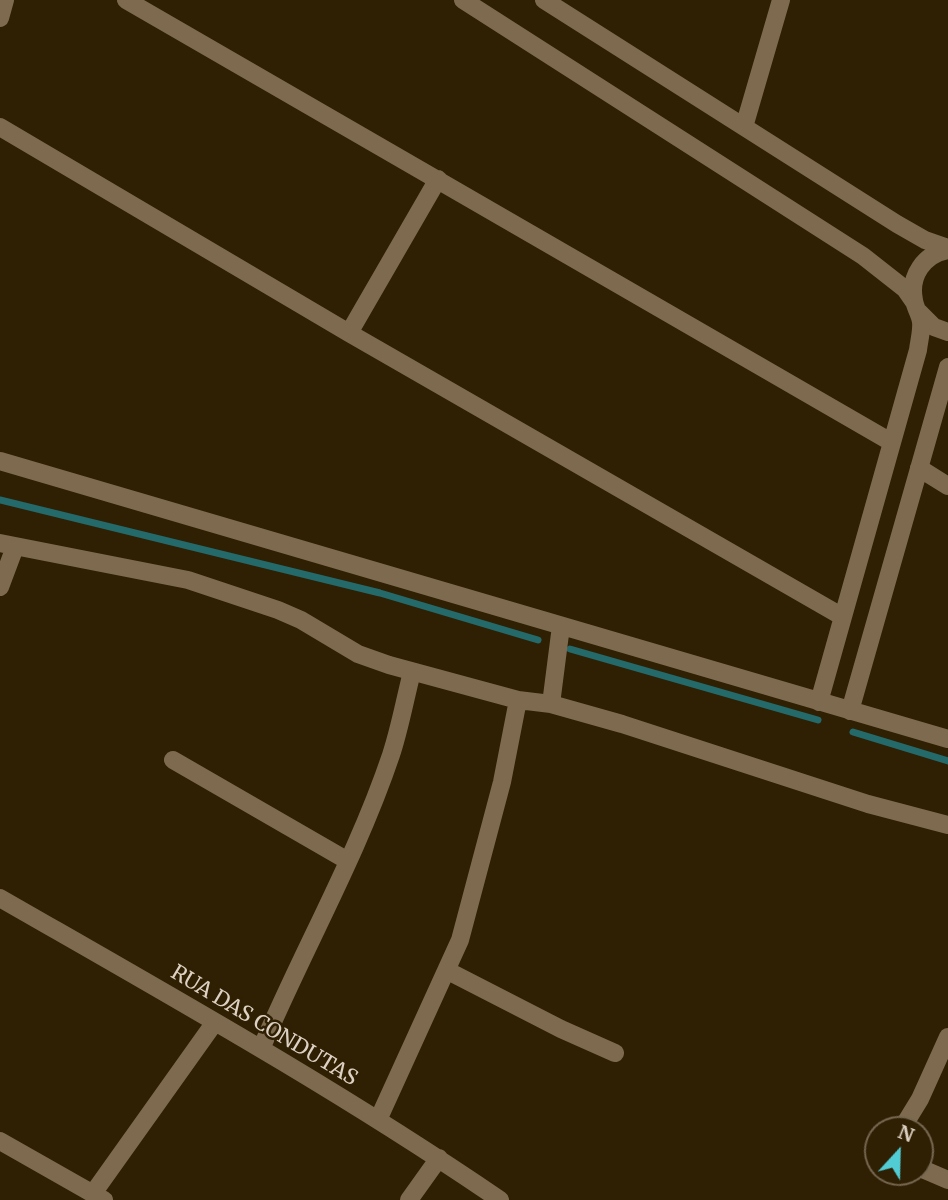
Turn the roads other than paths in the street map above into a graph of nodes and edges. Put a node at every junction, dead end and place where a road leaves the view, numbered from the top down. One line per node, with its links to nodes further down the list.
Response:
1 (5, 0): 6 (street)
2 (127, 0): 9 (street)
3 (463, 0): 11 (street)
4 (544, 0): 8 (street)
5 (781, 0): 8 (street)
6 (0, 18)
7 (0, 127): 13 (street)
8 (744, 127): 10 (street)
9 (438, 179): 13 (street); 15 (street)
10 (948, 249): 11 (street)
11 (916, 307): 12 (street); 15 (street)
12 (948, 331)
13 (349, 333): 21 (street)
14 (948, 367): 17 (street)
15 (891, 442): 21 (street)
16 (0, 461): 22 (street)
17 (919, 468): 18 (street); 27 (street)
18 (948, 486)
19 (7, 545): 20 (street); 23 (street)
20 (0, 587)
21 (843, 617): 25 (street)
22 (560, 637): 25 (street); 26 (street)
23 (412, 672): 24 (street); 31 (street)
24 (517, 700): 26 (street); 33 (street)
25 (819, 702): 27 (street)
26 (551, 705): 30 (street)
27 (850, 711): 28 (street)
28 (948, 739)
29 (173, 760): 31 (street)
30 (948, 825)
31 (348, 861): 36 (street)
32 (0, 898): 34 (street, RUA DAS CONDUTAS)
33 (448, 971): 37 (street); 39 (street)
34 (215, 1022): 36 (street, RUA DAS CONDUTAS); 42 (street)
35 (948, 1037): 38 (street)
36 (261, 1049): 39 (street, RUA DAS CONDUTAS)
37 (615, 1053)
38 (910, 1116)
39 (378, 1120): 41 (street, RUA DAS CONDUTAS)
40 (0, 1141): 42 (street)
41 (439, 1158): 43 (street); 44 (street, RUA DAS CONDUTAS)
42 (99, 1196)
43 (409, 1200)
44 (500, 1200)

